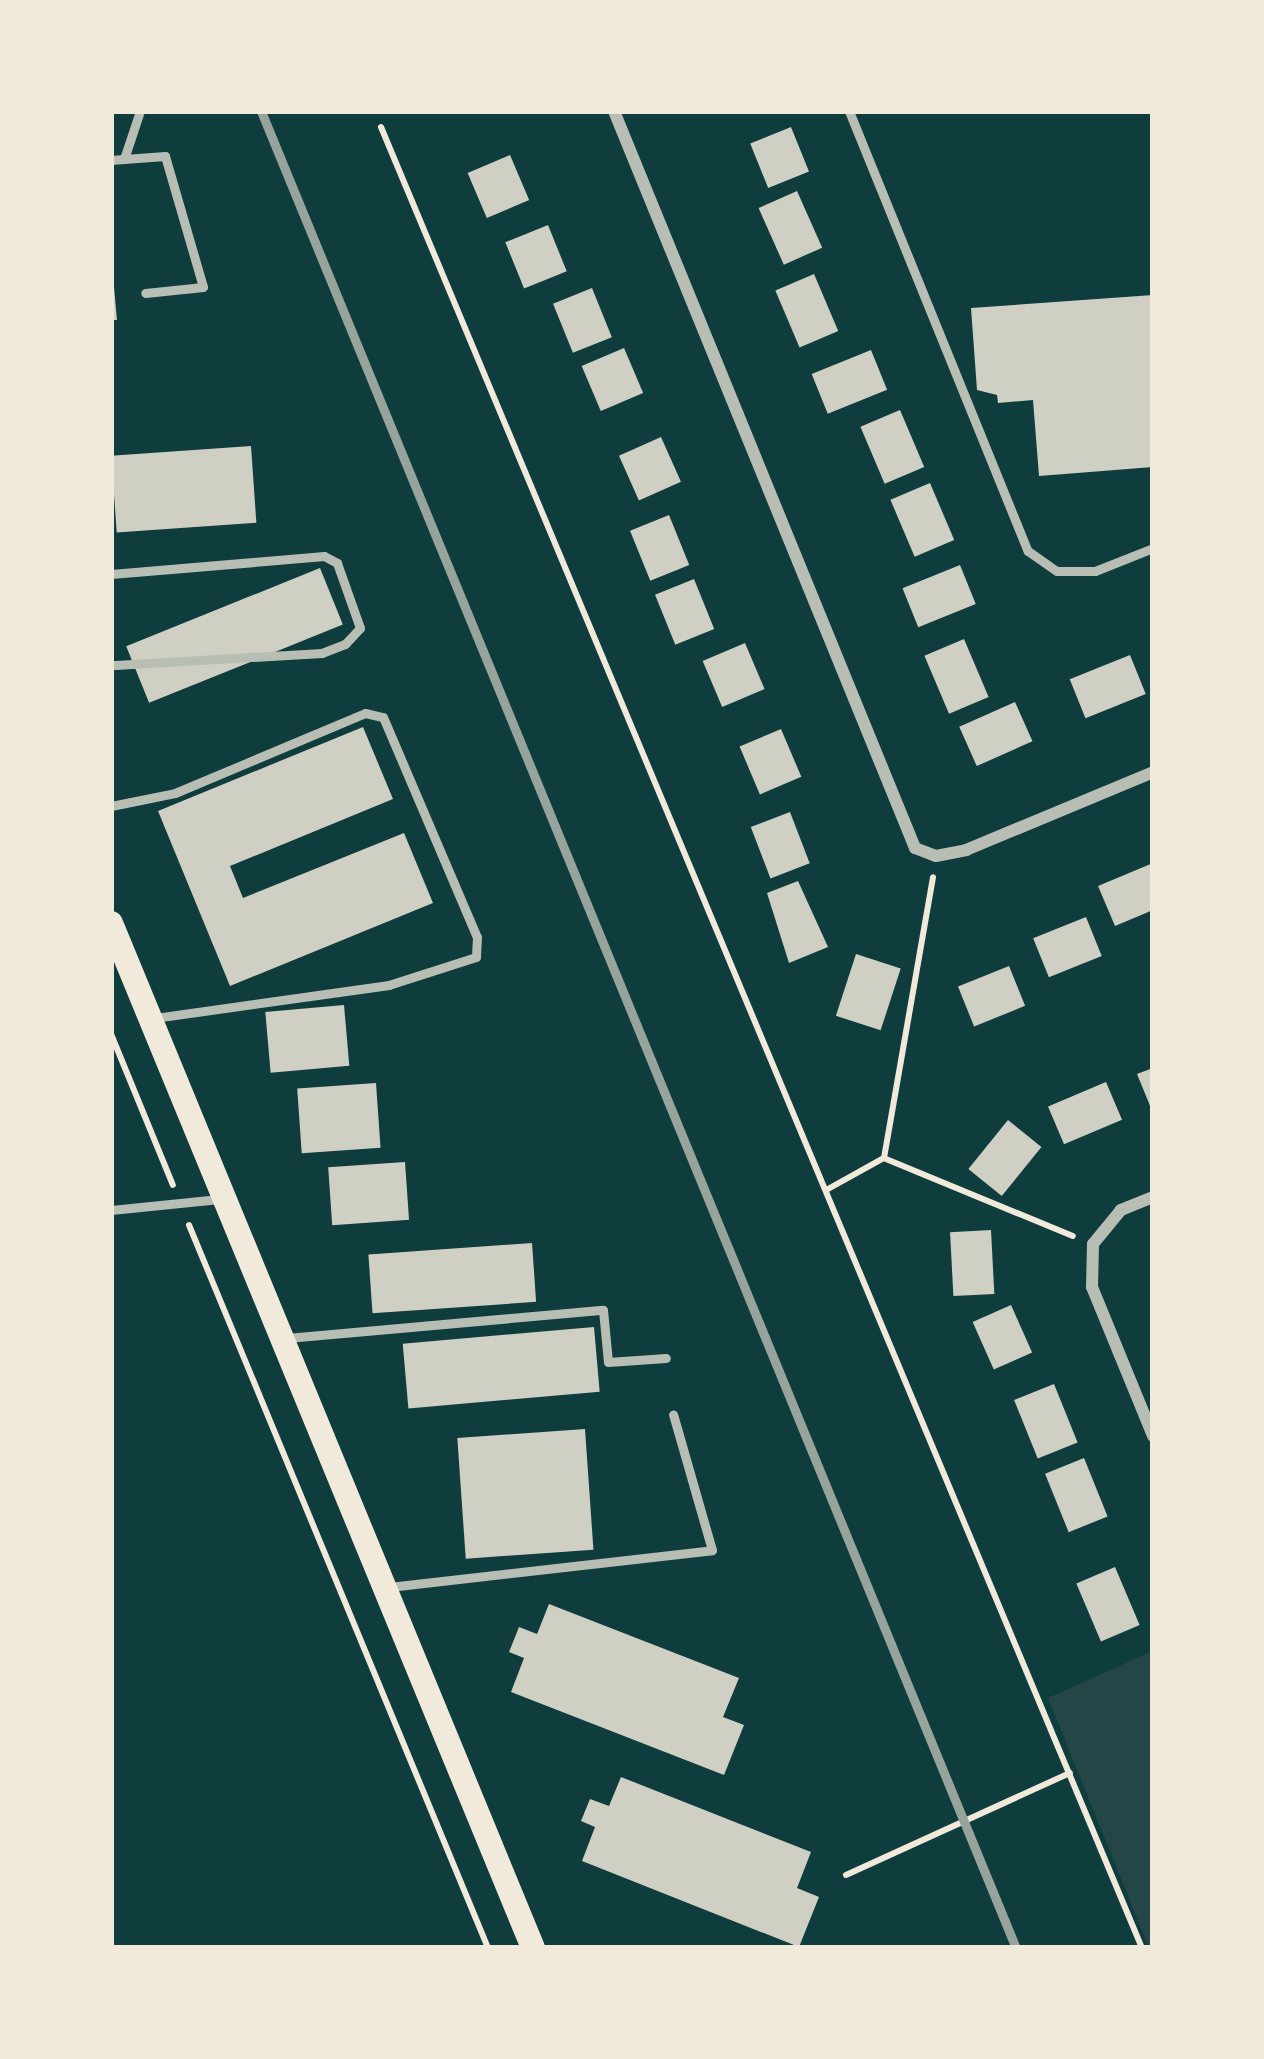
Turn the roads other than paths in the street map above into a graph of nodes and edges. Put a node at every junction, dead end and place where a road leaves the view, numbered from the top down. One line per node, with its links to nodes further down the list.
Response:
1 (140, 111): 4 (lane)
2 (614, 111): 10 (street)
3 (849, 111): 7 (lane)
4 (124, 159): 5 (lane); 6 (lane)
5 (111, 160)
6 (145, 292)
7 (1153, 548)
8 (111, 574): 9 (lane)
9 (111, 664)
10 (1153, 772)
11 (111, 806): 13 (lane)
12 (111, 923): 13 (main road)
13 (150, 1019): 15 (main road)
14 (1153, 1197): 20 (street)
15 (224, 1198): 16 (lane); 17 (main road)
16 (111, 1210)
17 (282, 1339): 18 (lane); 21 (main road)
18 (666, 1358)
19 (673, 1414): 21 (lane)
20 (1153, 1436)
21 (384, 1588): 22 (main road)
22 (533, 1948)

